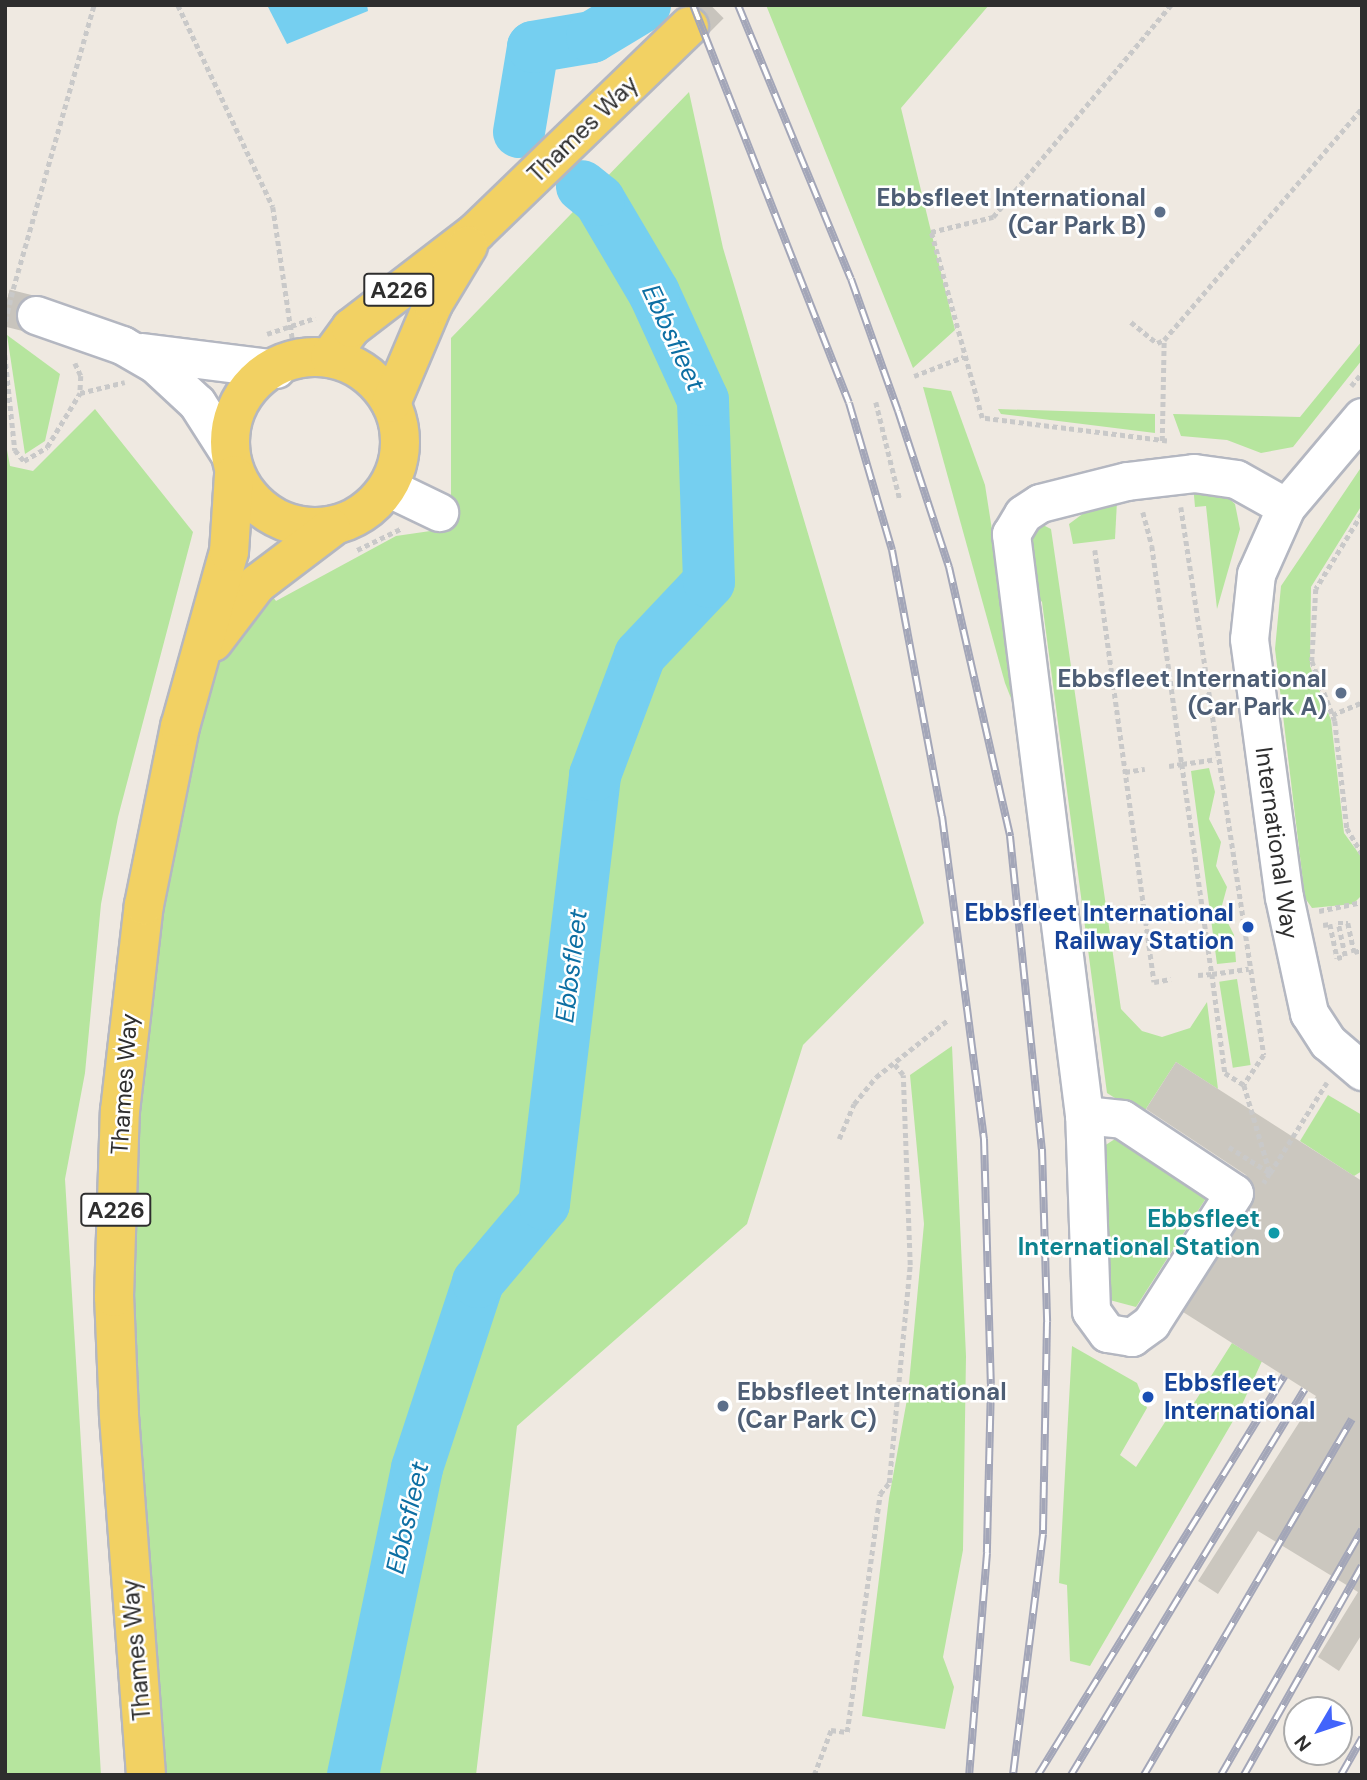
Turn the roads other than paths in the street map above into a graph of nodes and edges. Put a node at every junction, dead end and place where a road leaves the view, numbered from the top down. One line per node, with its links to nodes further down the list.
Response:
1 (689, 26): 2 (main road, Thames Way / A226)
2 (476, 232): 4 (main road, Thames Way / A226); 6 (main road, Thames Way / A226)
3 (18, 308): 5 (street)
4 (291, 350): 5 (street); 6 (main road); 8 (main road)
5 (135, 364): 8 (street)
6 (391, 403): 9 (main road)
7 (1353, 406): 10 (street, International Way)
8 (231, 464): 12 (main road); 13 (main road, Thames Way / A226)
9 (387, 487): 11 (street); 12 (main road)
10 (1286, 508): 14 (street, International Way); 15 (street)
11 (439, 512)
12 (331, 528): 13 (main road, Thames Way / A226)
13 (202, 652): 16 (main road, Thames Way / A226)
14 (1347, 1072)
15 (1084, 1115): 15 (street)
16 (146, 1775)

